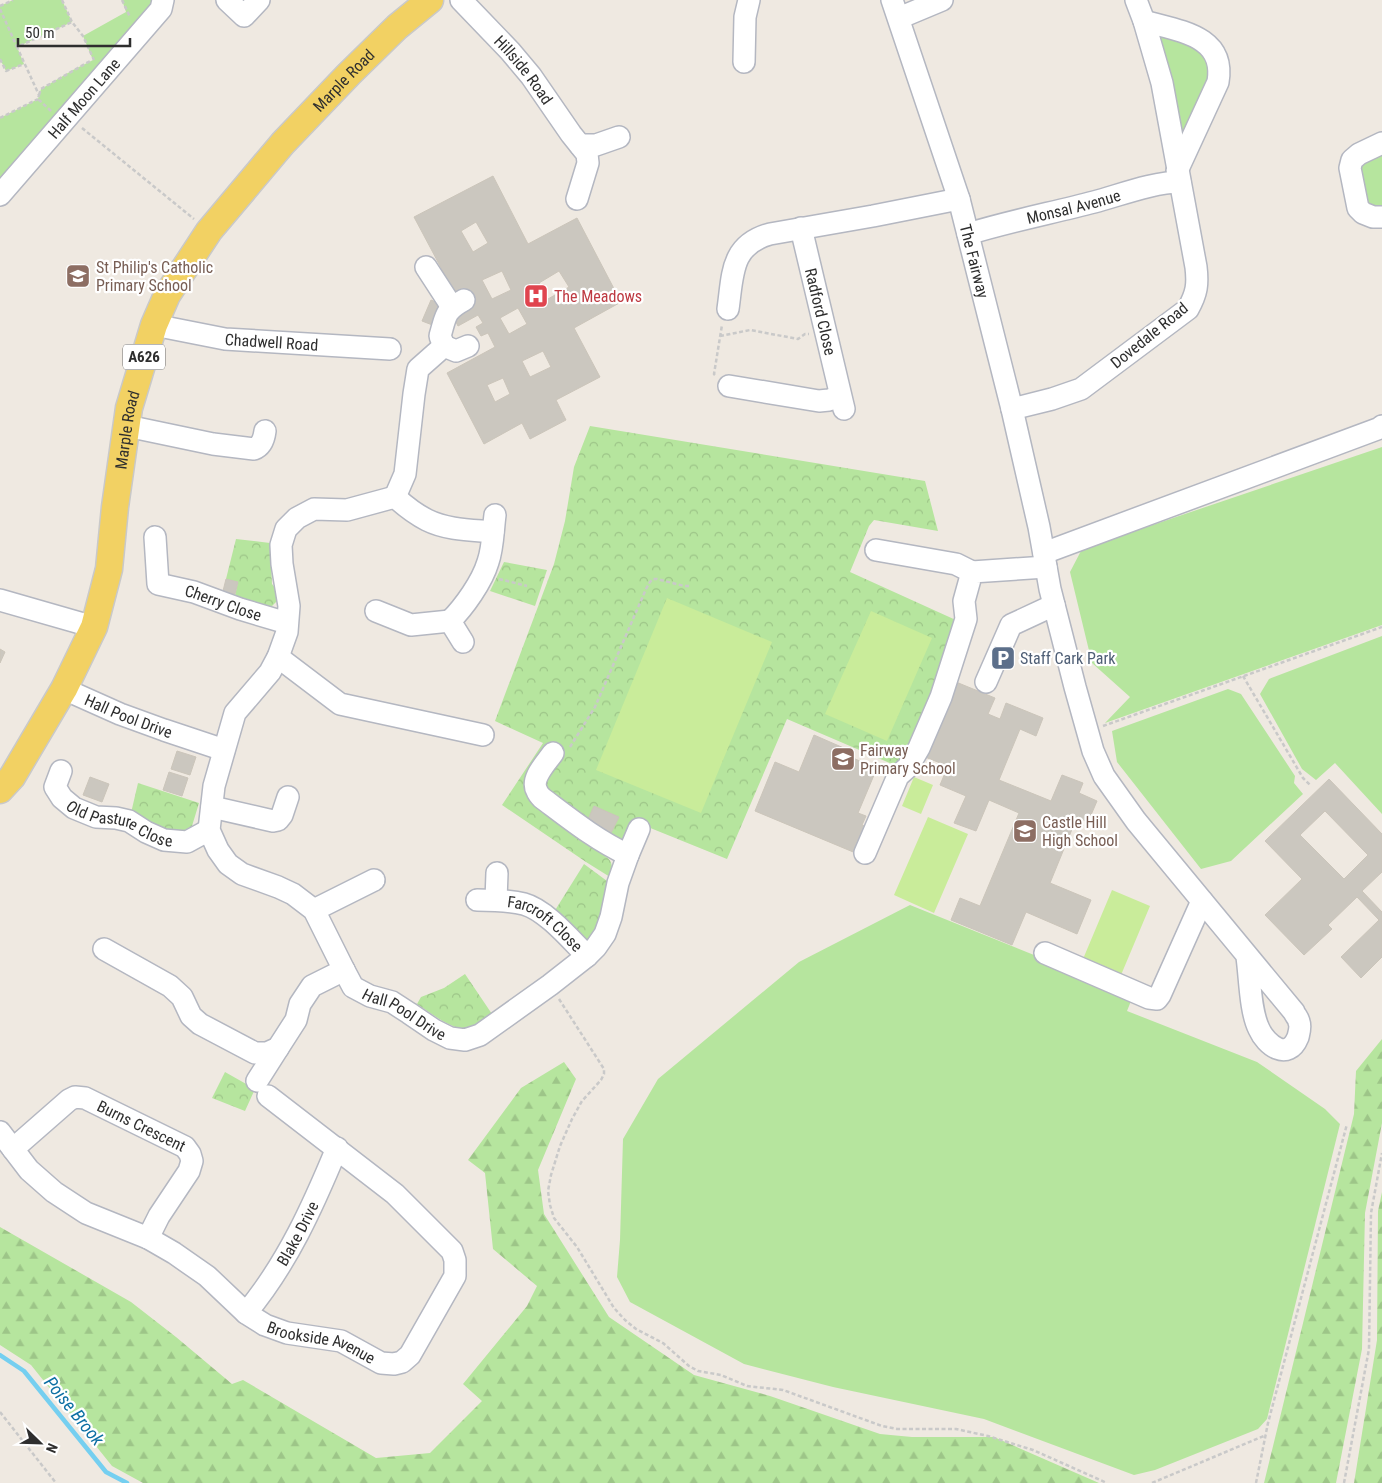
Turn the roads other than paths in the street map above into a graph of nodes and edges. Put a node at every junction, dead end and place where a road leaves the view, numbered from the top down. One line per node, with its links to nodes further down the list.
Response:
1 (163, 0): 16 (street, Half Moon Lane)
2 (227, 0): 3 (street)
3 (259, 0)
4 (430, 0): 24 (main road, Marple Road / A626)
5 (461, 0): 14 (street, Hillside Road)
6 (749, 0): 11 (street)
7 (942, 0): 9 (street)
8 (1136, 0): 10 (street, Dovedale Road)
9 (896, 9): 17 (street, The Fairway)
10 (1144, 21): 15 (street, Dovedale Road); 15 (street)
11 (744, 62)
12 (619, 137): 14 (street)
13 (1382, 142): 19 (street)
14 (580, 145): 18 (street, Hillside Road)
15 (1179, 176): 21 (street, Monsal Avenue); 29 (street, Dovedale Road)
16 (0, 194)
17 (959, 199): 20 (street); 21 (street, The Fairway)
18 (577, 200)
19 (1382, 217)
20 (801, 228): 23 (street); 28 (street, Radford Close)
21 (968, 234): 29 (street, The Fairway)
22 (426, 267): 25 (street)
23 (728, 309)
24 (154, 325): 27 (street, Chadwell Road); 30 (main road, Marple Road / A626)
25 (444, 346): 26 (street); 33 (street)
26 (468, 346)
27 (390, 349)
28 (740, 391)
29 (1012, 409): 36 (street, The Fairway)
30 (126, 426): 32 (street); 43 (main road, Marple Road / A626)
31 (1382, 426): 36 (street)
32 (265, 431)
33 (395, 497): 41 (street); 42 (street)
34 (155, 537): 42 (street, Cherry Close)
35 (876, 550): 37 (street)
36 (1045, 560): 37 (street); 39 (street, The Fairway)
37 (972, 572): 57 (street)
38 (0, 600): 43 (street)
39 (1054, 605): 46 (street); 61 (street, The Fairway)
40 (376, 611): 41 (street)
41 (450, 621): 44 (street)
42 (287, 623): 45 (street)
43 (94, 627): 47 (main road, Marple Road / A626)
44 (462, 642)
45 (278, 657): 48 (street); 49 (street)
46 (986, 682)
47 (64, 689): 49 (street, Hall Pool Drive); 52 (main road, Marple Road / A626)
48 (483, 735)
49 (224, 750): 54 (street)
50 (561, 751): 58 (street)
51 (61, 771): 56 (street, Old Pasture Close)
52 (0, 790)
53 (288, 797): 54 (street)
54 (212, 807): 56 (street)
55 (639, 829): 58 (street, Hall Pool Drive)
56 (209, 830): 62 (street, Hall Pool Drive)
57 (865, 853)
58 (628, 855): 65 (street, Hall Pool Drive)
59 (497, 873): 65 (street, Farcroft Close)
60 (374, 880): 62 (street)
61 (1202, 901): 64 (street); 66 (street, The Fairway)
62 (314, 910): 67 (street, Hall Pool Drive)
63 (104, 949): 68 (street)
64 (1045, 953)
65 (587, 956): 67 (street, Hall Pool Drive)
66 (1248, 957)
67 (344, 970): 68 (street)
68 (278, 1048): 70 (street, Brookside Avenue)
69 (0, 1132): 71 (street, Brookside Avenue)
70 (337, 1148): 73 (street, Blake Drive); 73 (street, Brookside Avenue)
71 (13, 1149): 72 (street, Brookside Avenue); 72 (street, Burns Crescent)
72 (148, 1238): 73 (street, Brookside Avenue)
73 (246, 1313)

